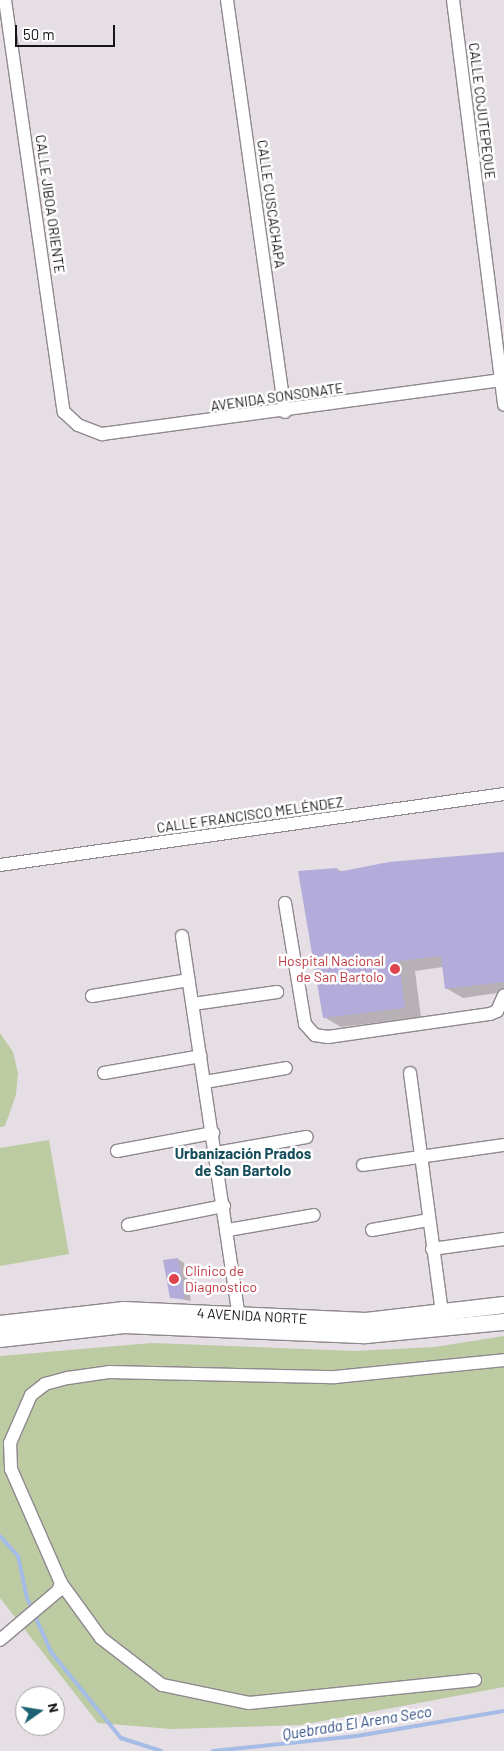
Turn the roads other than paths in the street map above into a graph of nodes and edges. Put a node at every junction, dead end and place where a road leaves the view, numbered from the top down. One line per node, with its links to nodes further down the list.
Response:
1 (6, 0): 6 (street, CALLE JIBOA ORIENTE)
2 (227, 0): 7 (street, CALLE CUSCACHAPA)
3 (453, 0): 4 (street, CALLE COJUTEPEQUE)
4 (501, 380): 5 (street, CALLE COJUTEPEQUE); 7 (street, AVENIDA SONSONATE)
5 (504, 405)
6 (64, 412): 7 (street, AVENIDA SONSONATE)
7 (285, 412)
8 (504, 794): 9 (street, CALLE FRANCISCO MELÉNDEZ)
9 (0, 866)
10 (286, 903): 14 (street)
11 (182, 936): 12 (street)
12 (189, 980): 15 (street); 16 (street)
13 (277, 992): 16 (street)
14 (504, 995)
15 (92, 996)
16 (193, 1004): 17 (street)
17 (201, 1056): 20 (street); 21 (street)
18 (286, 1068): 21 (street)
19 (410, 1073): 27 (street)
20 (104, 1074)
21 (205, 1082): 22 (street)
22 (213, 1133): 25 (street); 26 (street)
23 (307, 1137): 26 (street)
24 (504, 1145): 27 (street)
25 (117, 1151)
26 (216, 1153): 29 (street)
27 (420, 1156): 28 (street); 31 (street)
28 (363, 1165)
29 (224, 1206): 32 (street); 33 (street)
30 (314, 1215): 33 (street)
31 (428, 1220): 34 (street); 36 (street)
32 (128, 1225)
33 (228, 1230): 38 (street)
34 (372, 1230)
35 (504, 1239): 36 (street)
36 (432, 1249): 39 (street)
37 (504, 1305): 39 (main road, 4 AVENIDA NORTE)
38 (240, 1322): 39 (main road, 4 AVENIDA NORTE); 41 (main road, 4 AVENIDA NORTE); 42 (main road, 4 AVENIDA NORTE)
39 (443, 1322): 40 (main road, 4 AVENIDA NORTE)
40 (504, 1322)
41 (0, 1324)
42 (0, 1339)
43 (504, 1360): 44 (street)
44 (61, 1583): 45 (street); 46 (street)
45 (0, 1640)
46 (474, 1680)

